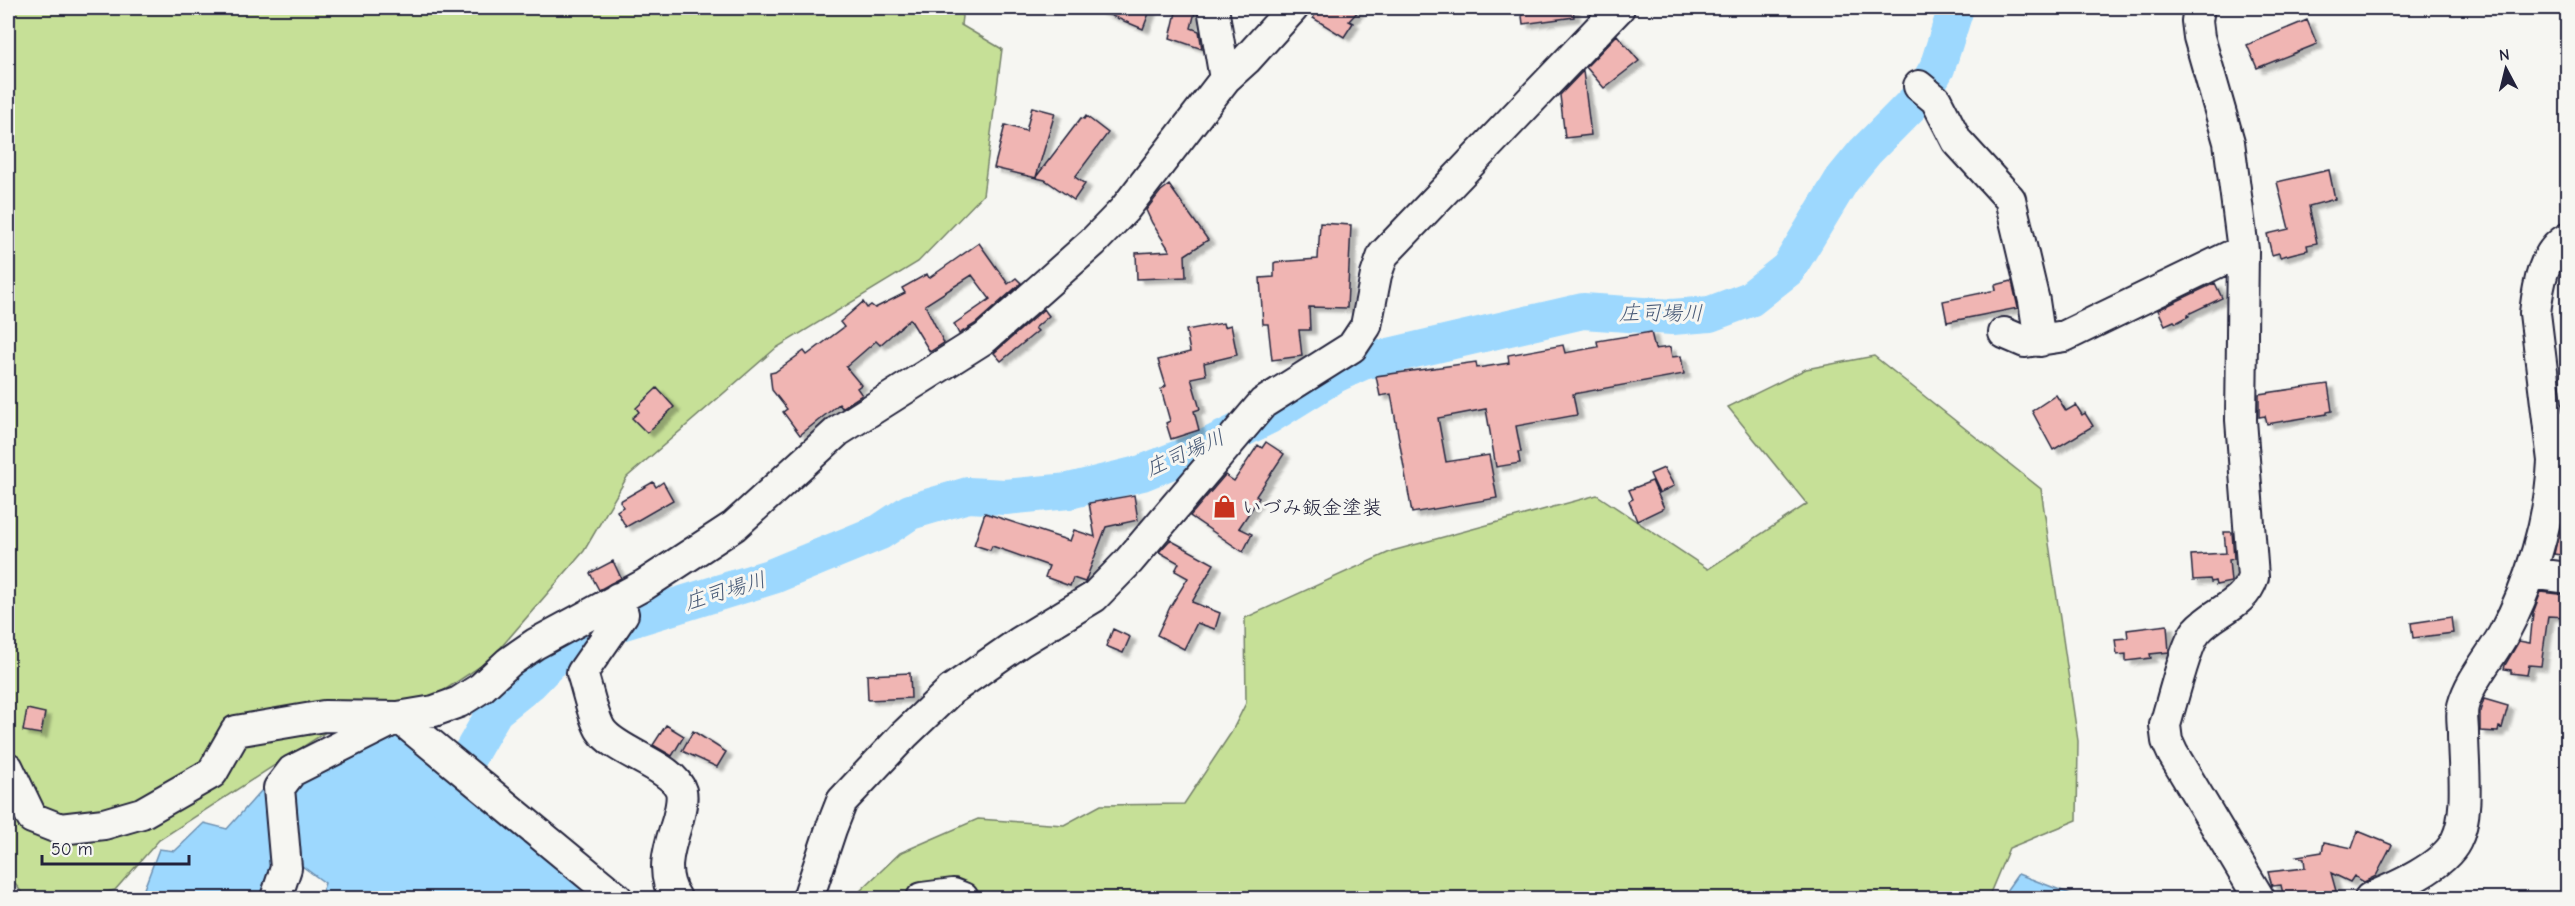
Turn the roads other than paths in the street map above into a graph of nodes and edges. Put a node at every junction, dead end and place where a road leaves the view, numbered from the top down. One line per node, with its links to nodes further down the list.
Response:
1 (1213, 8): 5 (street)
2 (1293, 8): 5 (street)
3 (1619, 8): 19 (street)
4 (2199, 8): 8 (street)
5 (1225, 79): 13 (street)
6 (1919, 87): 10 (street)
7 (2568, 238): 11 (street)
8 (2243, 250): 10 (street); 22 (street)
9 (2004, 333): 10 (street)
10 (2040, 341)
11 (2530, 573): 12 (street); 23 (street)
12 (2568, 578)
13 (618, 598): 14 (street); 18 (street)
14 (398, 717): 15 (street); 16 (street); 17 (street)
15 (8, 768)
16 (276, 898)
17 (617, 898)
18 (676, 898)
19 (808, 898)
20 (922, 898): 21 (street)
21 (963, 898)
22 (2259, 898)
23 (2370, 898)

